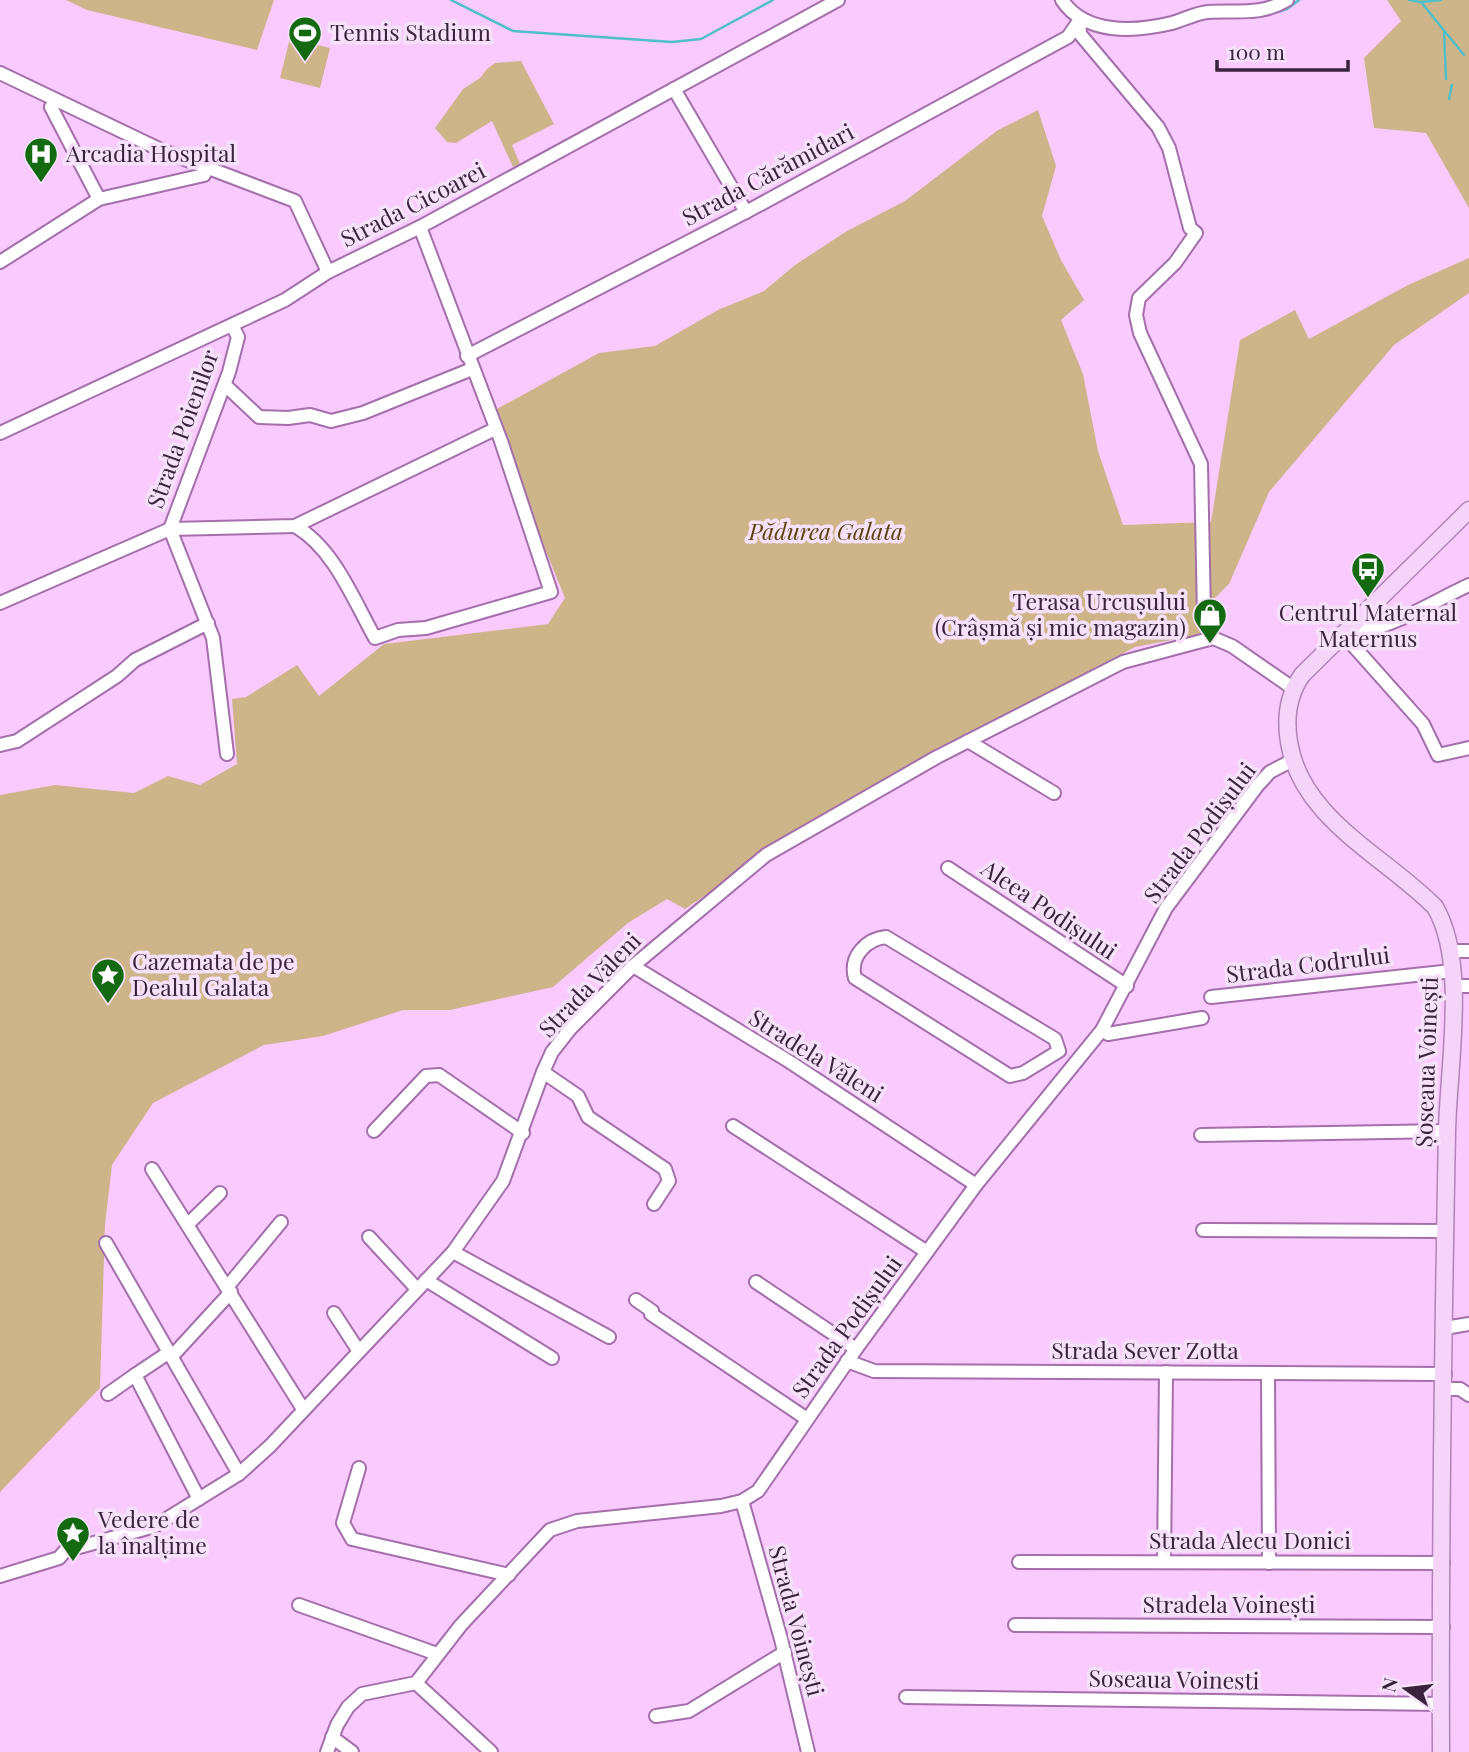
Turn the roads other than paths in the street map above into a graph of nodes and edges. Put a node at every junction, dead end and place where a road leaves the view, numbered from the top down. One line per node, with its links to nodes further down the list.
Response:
1 (838, 0): 6 (street, Strada Cicoarei)
2 (1062, 0): 4 (street)
3 (1287, 0): 4 (street)
4 (1079, 20): 10 (street, Strada Cărămidari); 27 (street)
5 (0, 73): 7 (street)
6 (674, 89): 10 (street); 11 (street, Strada Cicoarei)
7 (56, 101): 8 (street); 9 (street)
8 (207, 168): 9 (street); 13 (street)
9 (99, 199): 12 (street)
10 (747, 212): 15 (street, Strada Cărămidari)
11 (419, 227): 13 (street, Strada Cicoarei); 15 (street)
12 (0, 262)
13 (328, 272): 14 (street, Strada Cicoarei)
14 (233, 327): 17 (street, Strada Poienilor); 19 (street, Strada Cicoarei)
15 (467, 356): 16 (street)
16 (472, 369): 17 (street); 18 (street)
17 (225, 385): 22 (street, Strada Poienilor)
18 (495, 429): 21 (street); 21 (street)
19 (0, 433)
20 (1469, 510): 26 (main road, Șoseaua Voinești)
21 (295, 527): 22 (street)
22 (170, 529): 24 (street, Strada Poienilor); 25 (street)
23 (1469, 584): 26 (street)
24 (0, 603)
25 (208, 623): 30 (street); 32 (street)
26 (1348, 628): 28 (main road, Șoseaua Voinești); 31 (street)
27 (1213, 638): 28 (street); 29 (street, Strada Văleni)
28 (1294, 689): 33 (main road, Șoseaua Voinești)
29 (968, 741): 34 (street); 38 (street, Strada Văleni)
30 (0, 745)
31 (1469, 748)
32 (227, 754)
33 (1293, 760): 36 (main road, Șoseaua Voinești); 40 (street, Strada Podișului)
34 (1054, 793)
35 (948, 868): 40 (street, Aleea Podișului)
36 (1451, 951): 37 (street); 39 (main road, Șoseaua Voinești)
37 (1469, 951)
38 (633, 966): 46 (street, Strada Văleni); 53 (street, Stradela Văleni)
39 (1458, 981): 41 (street, Strada Codrului); 49 (main road, Șoseaua Voinești)
40 (1127, 986): 43 (street, Strada Podișului)
41 (1211, 997)
42 (1202, 1018): 43 (street)
43 (1102, 1030): 45 (street, Strada Podișului)
44 (1059, 1051): 44 (street); 45 (street)
45 (1077, 1062): 53 (street, Strada Podișului)
46 (543, 1072): 50 (street, Strada Văleni); 55 (street)
47 (733, 1126): 63 (street)
48 (374, 1131): 50 (street)
49 (1447, 1131): 51 (street); 59 (main road, Șoseaua Voinești)
50 (523, 1133): 62 (street, Strada Văleni)
51 (1200, 1135)
52 (152, 1169): 57 (street)
53 (976, 1185): 63 (street, Strada Podișului)
54 (220, 1193): 57 (street)
55 (654, 1205)
56 (281, 1222): 66 (street)
57 (188, 1224): 66 (street)
58 (1203, 1230): 59 (street)
59 (1446, 1231): 71 (main road, Șoseaua Voinești)
60 (369, 1237): 67 (street)
61 (106, 1243): 75 (street)
62 (453, 1252): 64 (street, Strada Văleni); 72 (street)
63 (927, 1252): 73 (street, Strada Podișului)
64 (426, 1280): 67 (street, Strada Văleni); 76 (street)
65 (756, 1282): 73 (street)
66 (230, 1289): 75 (street); 84 (street)
67 (417, 1289): 74 (street, Strada Văleni)
68 (636, 1300): 85 (street)
69 (334, 1313): 74 (street)
70 (1469, 1324): 71 (street)
71 (1445, 1328): 81 (main road, Șoseaua Voinești)
72 (609, 1338)
73 (856, 1349): 77 (street, Strada Podișului)
74 (358, 1350): 84 (street, Strada Văleni)
75 (170, 1353): 80 (street); 87 (street)
76 (552, 1358)
77 (847, 1361): 78 (street, Strada Sever Zotta); 85 (street, Strada Podișului)
78 (1166, 1372): 79 (street, Strada Sever Zotta); 91 (street)
79 (1268, 1373): 81 (street, Strada Sever Zotta); 92 (street)
80 (135, 1376): 82 (street); 88 (street)
81 (1445, 1381): 83 (street, Strada Sever Zotta); 93 (main road, Șoseaua Voinești)
82 (108, 1394)
83 (1469, 1395)
84 (303, 1409): 87 (street, Strada Văleni)
85 (807, 1419): 89 (street, Strada Podișului)
86 (359, 1468): 94 (street)
87 (239, 1474): 88 (street, Strada Văleni)
88 (200, 1499): 95 (street, Strada Văleni)
89 (742, 1501): 94 (street); 99 (street, Strada Voinești)
90 (1018, 1562): 91 (street, Strada Alecu Donici)
91 (1164, 1562): 92 (street, Strada Alecu Donici)
92 (1269, 1563): 93 (street, Strada Alecu Donici)
93 (1443, 1563): 98 (main road, Șoseaua Voinești)
94 (509, 1575): 100 (street)
95 (0, 1576)
96 (299, 1605): 100 (street)
97 (1016, 1625): 98 (street, Stradela Voinești)
98 (1443, 1627): 103 (main road, Șoseaua Voinești)
99 (785, 1652): 104 (street); 109 (street, Strada Voinești)
100 (437, 1654): 101 (street)
101 (416, 1683): 105 (street); 108 (street)
102 (906, 1697): 103 (street, Soseaua Voinesti)
103 (1442, 1704): 110 (main road, Șoseaua Voinești)
104 (656, 1716)
105 (332, 1737): 106 (street); 107 (street)
106 (327, 1752)
107 (352, 1752)
108 (491, 1752)
109 (808, 1752)
110 (1441, 1752)

